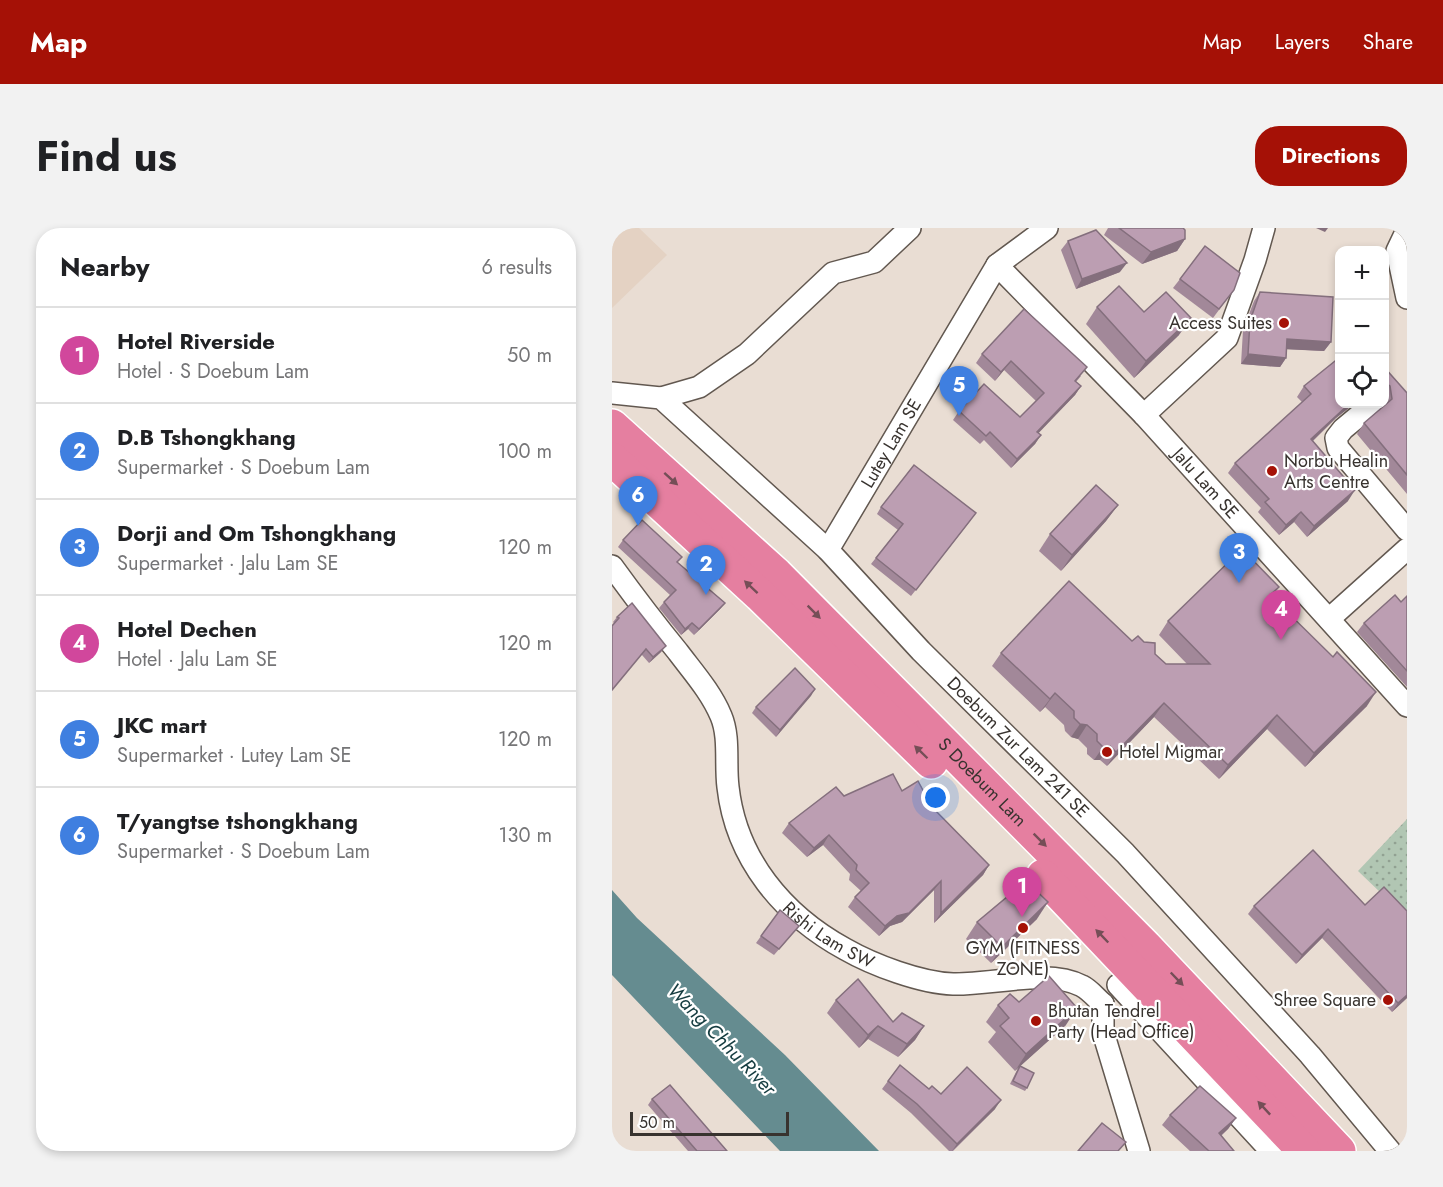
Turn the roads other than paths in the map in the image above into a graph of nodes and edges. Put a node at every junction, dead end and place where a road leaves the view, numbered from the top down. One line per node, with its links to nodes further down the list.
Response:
1 (910, 228): 8 (street)
2 (1047, 228): 5 (street, Lutey Lam SE)
3 (1264, 228): 10 (street)
4 (1407, 231): 6 (street)
5 (997, 265): 10 (street, Jalu Lam SE); 15 (street, Lutey Lam SE)
6 (1407, 298)
7 (612, 393): 8 (street)
8 (661, 398): 15 (street, Doebum Zur Lam 241 SE)
9 (1368, 408): 13 (street)
10 (1144, 415): 17 (street, Jalu Lam SE)
11 (612, 426): 24 (highway, S Doebum Lam, one-way to 24)
12 (612, 459): 19 (highway, S Doebum Lam, one-way to 12)
13 (1407, 530)
14 (1407, 549): 17 (street)
15 (828, 550): 25 (street, Doebum Zur Lam 241 SE)
16 (612, 566): 20 (street, Rishi Lam SW)
17 (1329, 619): 18 (street, Jalu Lam SE)
18 (1407, 706)
19 (1122, 973): 20 (street); 22 (street); 23 (highway, S Doebum Lam, one-way to 19)
20 (1103, 1004): 21 (street)
21 (1139, 1151)
22 (1271, 1151)
23 (1304, 1151)
24 (1339, 1151)
25 (1390, 1151)

